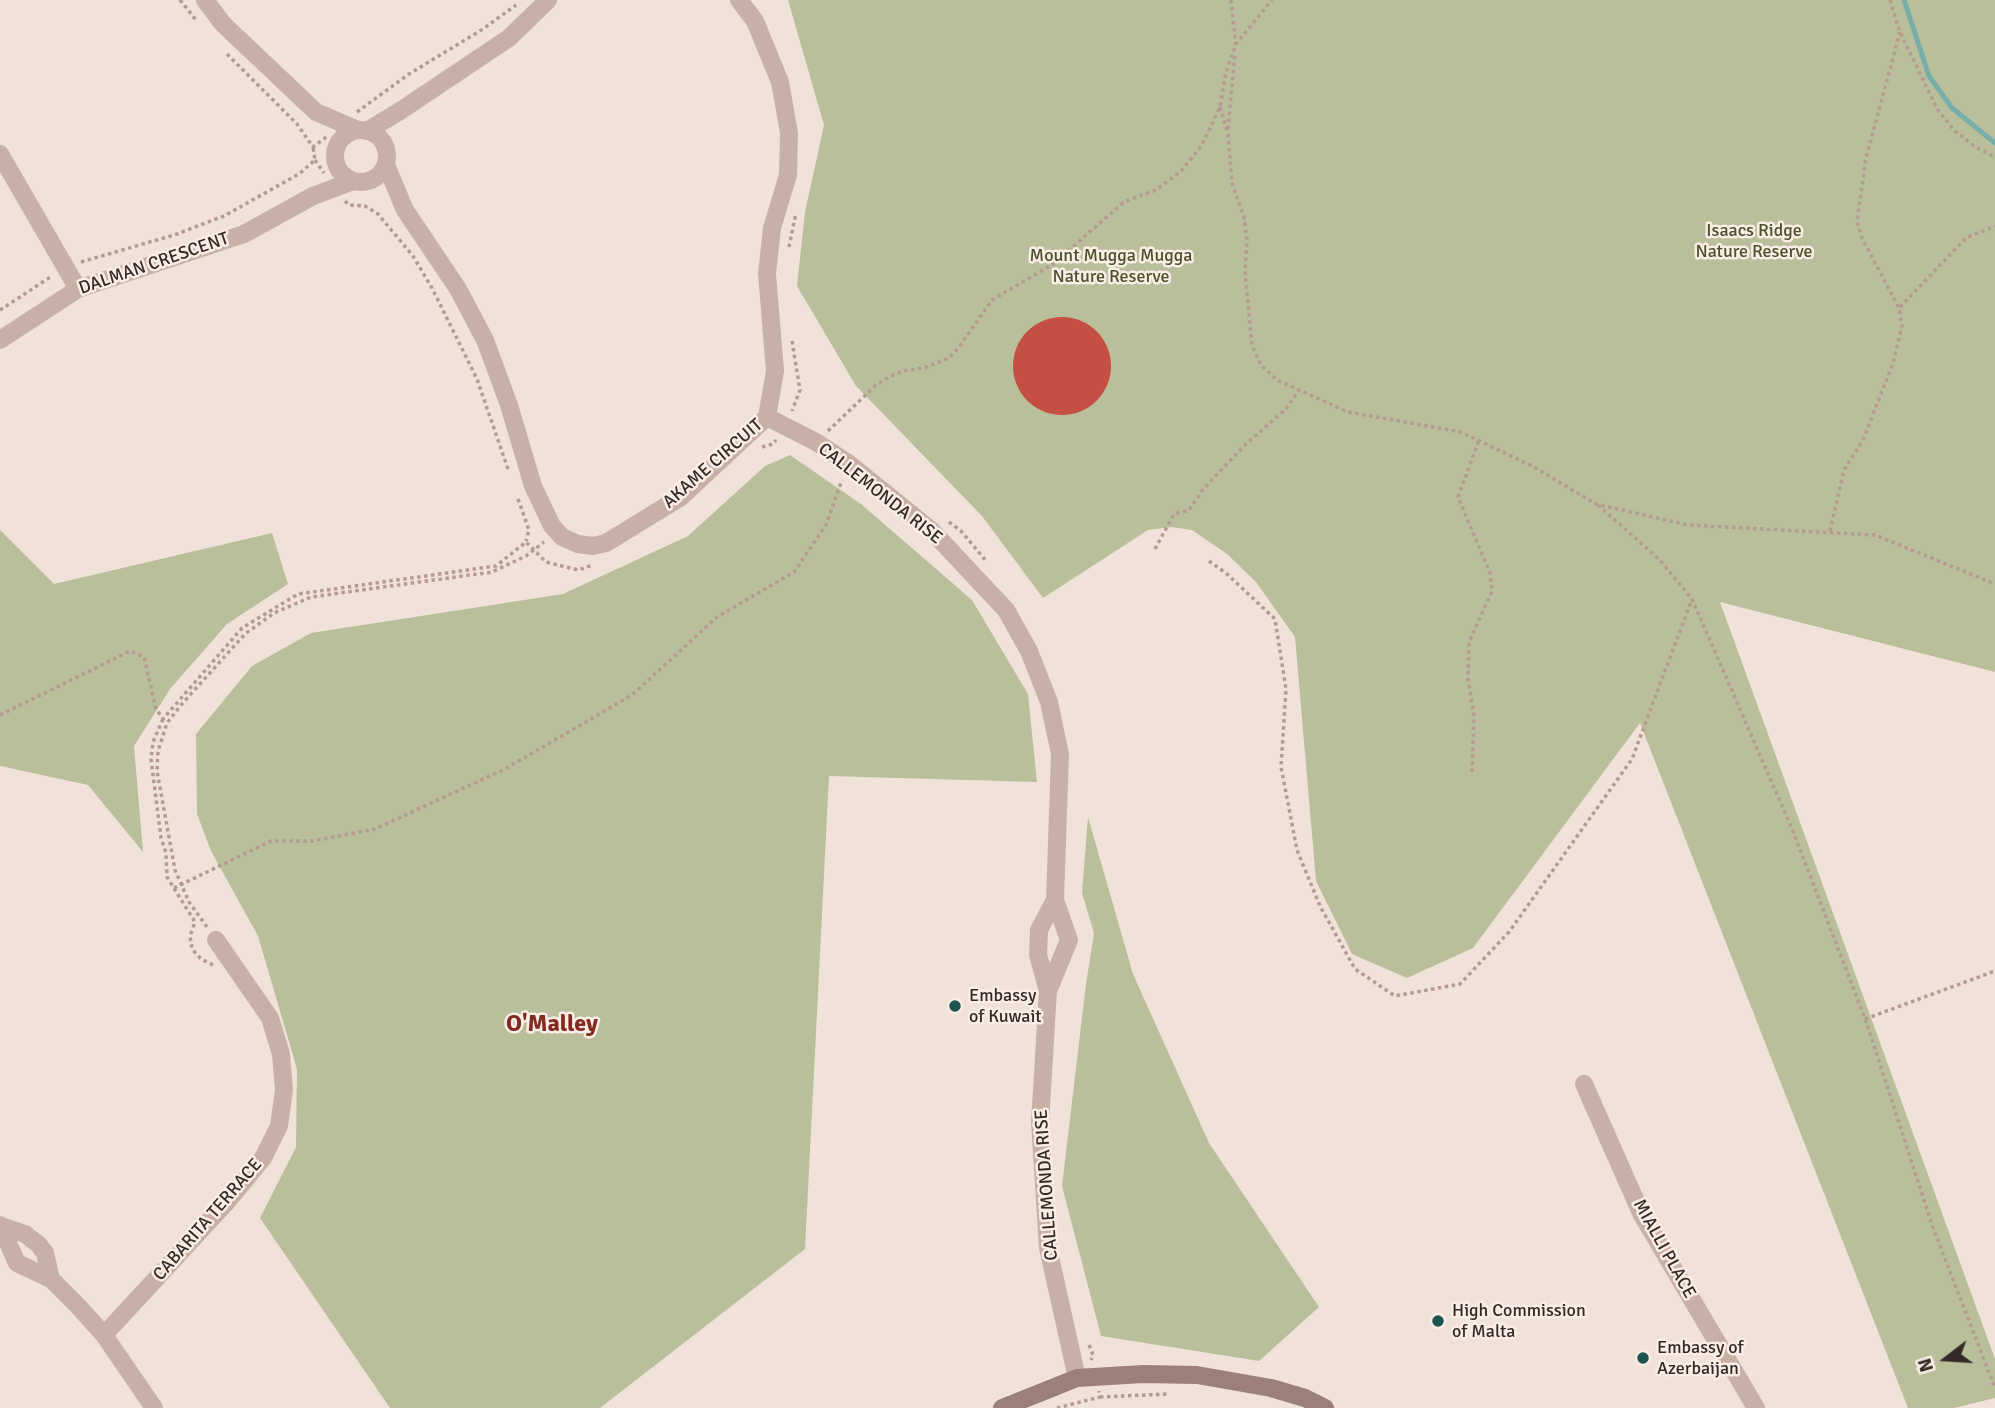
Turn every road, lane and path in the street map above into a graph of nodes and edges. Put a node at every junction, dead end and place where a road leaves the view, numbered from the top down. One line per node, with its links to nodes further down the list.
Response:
1 (180, 0): 9 (path)
2 (205, 0): 15 (street)
3 (523, 0): 16 (path)
4 (548, 0): 14 (street)
5 (739, 0): 35 (street, AKAME CIRCUIT)
6 (1231, 0): 11 (path)
7 (1272, 0): 11 (path)
8 (1890, 0): 10 (path)
9 (203, 28)
10 (1900, 32): 21 (path); 30 (path)
11 (1236, 44): 13 (path); 17 (path)
12 (220, 47): 18 (path)
13 (1220, 107): 17 (path); 38 (path)
14 (400, 111): 16 (street); 20 (street)
15 (316, 112): 16 (street); 18 (street)
16 (356, 128): 18 (path); 18 (street); 20 (street)
17 (1228, 134): 34 (path)
18 (328, 148): 22 (street); 22 (path); 23 (street)
19 (0, 154): 28 (street)
20 (386, 156): 23 (street); 24 (street)
21 (1995, 157)
22 (325, 174): 23 (street, DALMAN CRESCENT); 28 (path); 29 (street, DALMAN CRESCENT); 43 (path)
23 (361, 182): 24 (street)
24 (405, 210): 48 (street)
25 (797, 212): 27 (path)
26 (1995, 226): 30 (path)
27 (789, 249)
28 (66, 269): 29 (street); 31 (path)
29 (78, 289): 32 (street, DALMAN CRESCENT)
30 (1899, 308): 47 (path)
31 (0, 310)
32 (0, 340)
33 (792, 341): 36 (path)
34 (1299, 390): 40 (path); 50 (path)
35 (767, 417): 36 (street, CALLEMONDA RISE); 48 (street, AKAME CIRCUIT)
36 (787, 418): 37 (path); 38 (street, CALLEMONDA RISE); 41 (path)
37 (803, 418)
38 (822, 437): 39 (path); 42 (street, CALLEMONDA RISE)
39 (837, 438)
40 (1479, 440): 45 (path); 59 (path)
41 (760, 447)
42 (848, 463): 60 (path); 62 (street, CALLEMONDA RISE)
43 (511, 478)
44 (515, 491): 49 (path)
45 (1596, 504): 47 (path); 56 (path)
46 (940, 515): 54 (path)
47 (1830, 531): 55 (path)
48 (557, 532): 51 (path)
49 (526, 542): 51 (path); 58 (path)
50 (1155, 549)
51 (533, 550): 53 (path); 60 (path)
52 (1209, 561): 56 (path)
53 (602, 562)
54 (988, 562)
55 (1995, 584)
56 (1692, 599): 67 (path)
57 (0, 715): 58 (path)
58 (163, 719): 61 (path)
59 (1472, 772)
60 (182, 884): 61 (path); 63 (path)
61 (174, 888): 64 (path)
62 (1055, 900): 66 (street, CALLEMONDA RISE); 66 (street, CALLEMONDA RISE)
63 (216, 940): 71 (street, CABARITA TERRACE)
64 (215, 967)
65 (1995, 971): 67 (path)
66 (1048, 991): 73 (street, CALLEMONDA RISE)
67 (1865, 1019): 74 (path)
68 (1584, 1084): 81 (street, MIALLI PLACE)
69 (1, 1225): 70 (street); 70 (street)
70 (51, 1279): 71 (street)
71 (104, 1335): 77 (street)
72 (1088, 1343): 73 (path)
73 (1086, 1377): 76 (path); 78 (street); 80 (street)
74 (1995, 1388)
75 (1170, 1394): 76 (path)
76 (1100, 1397): 79 (path)
77 (154, 1408)
78 (1002, 1408)
79 (1057, 1408)
80 (1325, 1408)
81 (1756, 1408)

